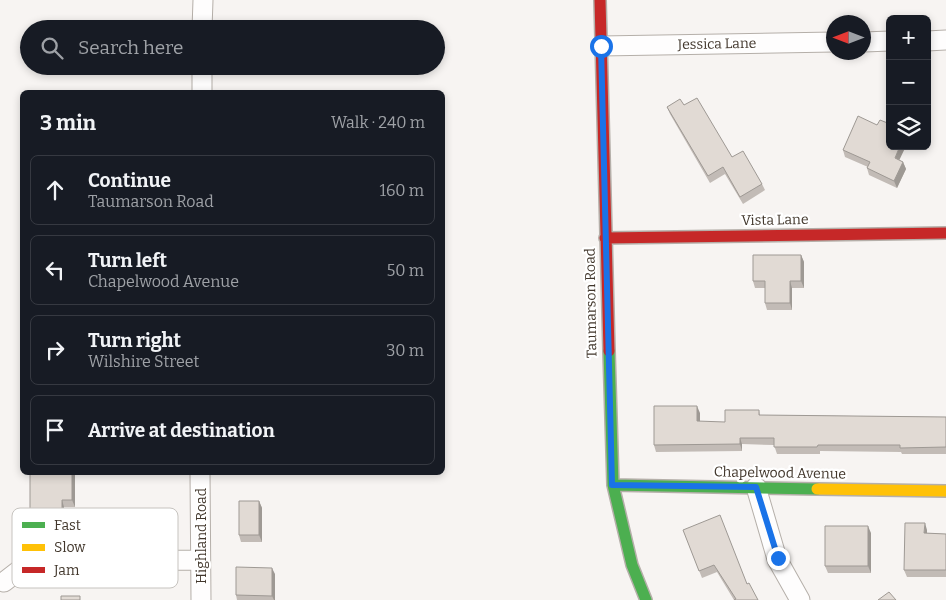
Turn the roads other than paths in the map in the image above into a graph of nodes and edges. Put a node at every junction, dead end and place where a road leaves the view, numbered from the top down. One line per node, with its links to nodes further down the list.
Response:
1 (202, 0): 3 (street)
2 (600, 0): 9 (street, Taumarson Road)
3 (202, 20)
4 (946, 40): 6 (street)
5 (886, 41): 8 (street)
6 (931, 41)
7 (826, 42): 9 (street, Jessica Lane)
8 (871, 42)
9 (601, 46): 13 (street, Taumarson Road)
10 (202, 75): 11 (street)
11 (202, 90)
12 (946, 233): 13 (street, Vista Lane)
13 (605, 238): 15 (street, Taumarson Road)
14 (200, 475): 19 (street, Highland Road)
15 (612, 485): 16 (street, Chapelwood Avenue); 23 (street, Taumarson Road)
16 (756, 487): 17 (street, Chapelwood Avenue); 24 (street)
17 (946, 491)
18 (178, 560): 19 (street)
19 (200, 560): 22 (street, Highland Road)
20 (12, 576): 21 (street)
21 (4, 582)
22 (201, 600)
23 (646, 600)
24 (800, 600)

